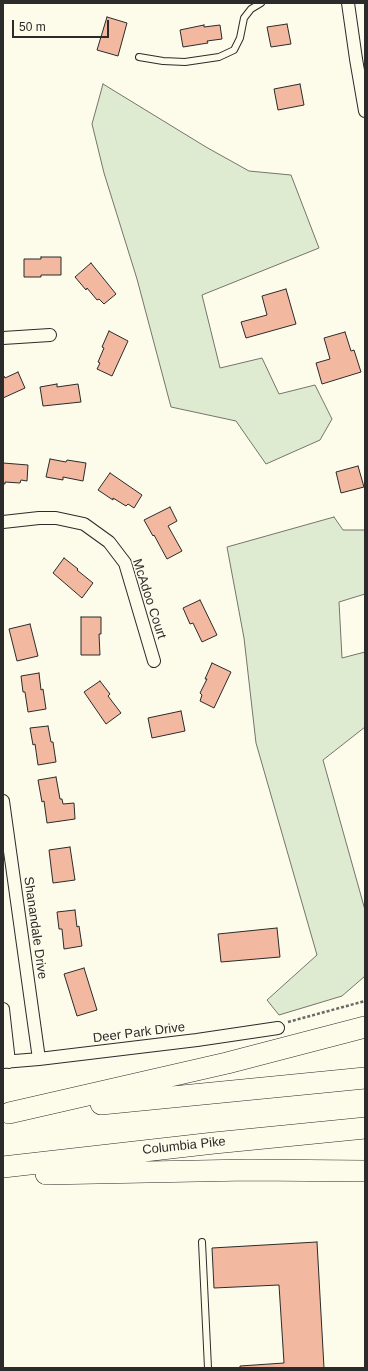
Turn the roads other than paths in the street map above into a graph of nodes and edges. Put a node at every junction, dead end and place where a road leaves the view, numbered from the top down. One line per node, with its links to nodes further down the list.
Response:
1 (261, 3): 3 (lane)
2 (348, 3): 4 (street)
3 (139, 57)
4 (365, 111)
5 (50, 335): 6 (street)
6 (3, 338)
7 (3, 522): 8 (street, McAdoo Court)
8 (154, 661)
9 (3, 800): 13 (street, Shanandale Drive)
10 (3, 1009): 14 (street)
11 (365, 1027): 16 (highway)
12 (278, 1028): 13 (street, Deer Park Drive)
13 (39, 1059): 14 (street, Deer Park Drive)
14 (6, 1062)
15 (365, 1078): 16 (highway)
16 (6, 1113)
17 (365, 1128): 18 (highway, Columbia Pike)
18 (3, 1167)
19 (365, 1171): 20 (highway)
20 (3, 1175)
21 (202, 1242): 22 (lane)
22 (208, 1368)

